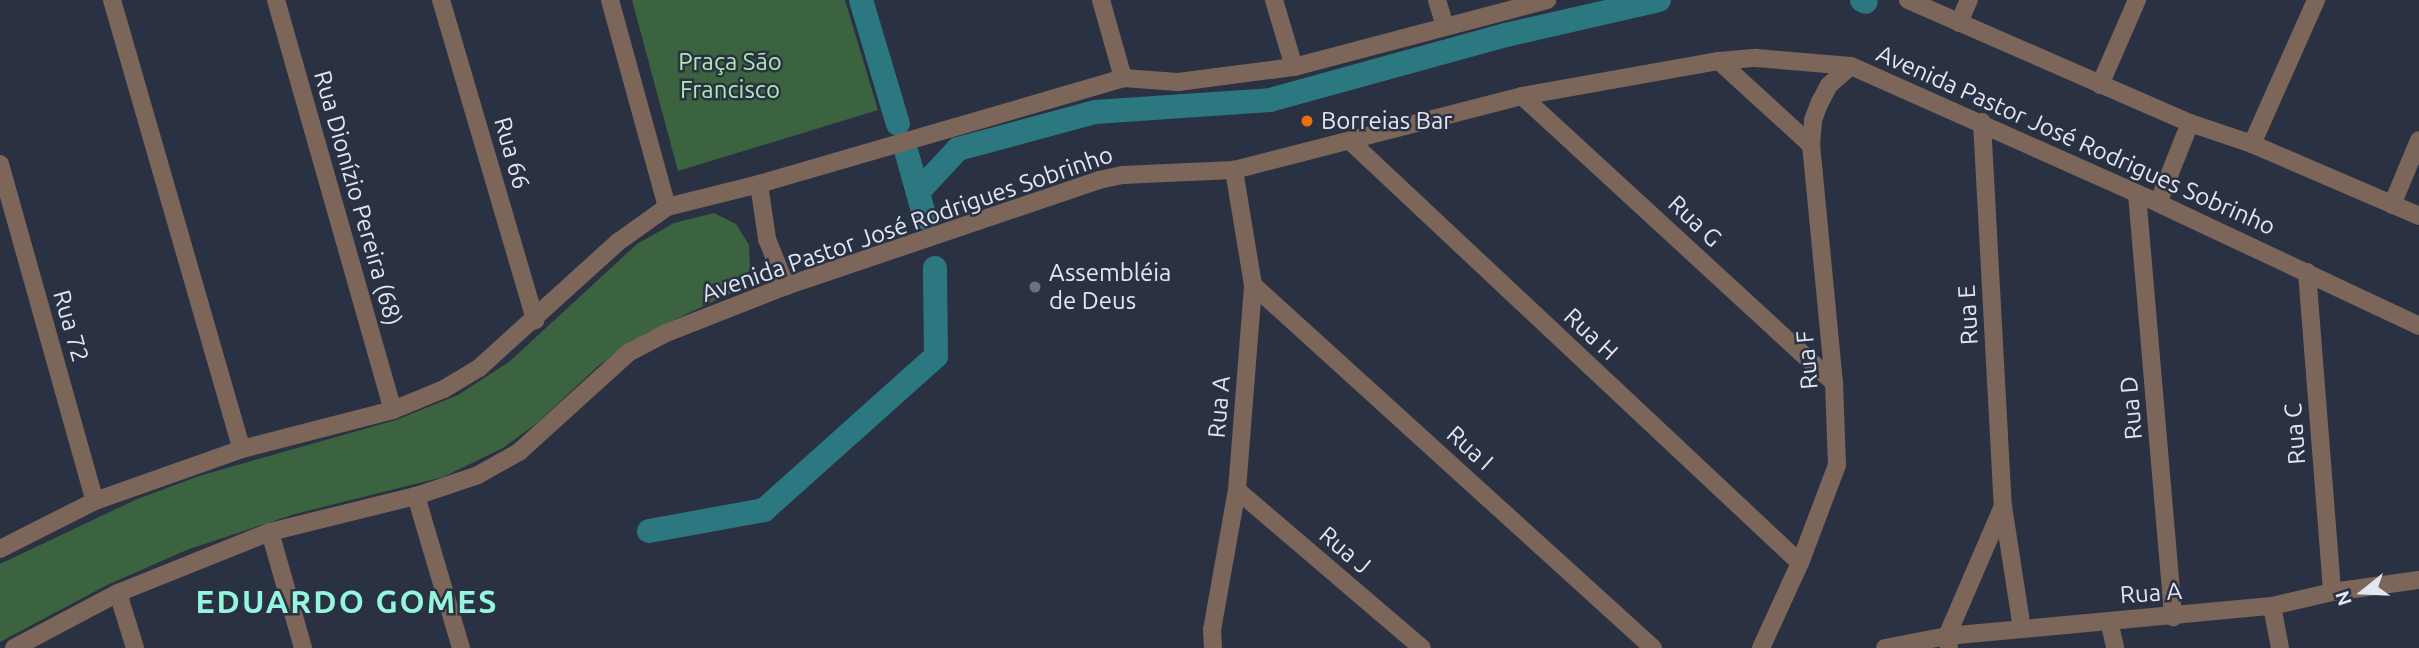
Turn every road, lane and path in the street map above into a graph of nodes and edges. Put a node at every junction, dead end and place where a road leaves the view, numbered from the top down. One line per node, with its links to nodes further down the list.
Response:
1 (112, 0): 42 (street)
2 (276, 0): 41 (street, Rua Dionízio Pereira (68))
3 (441, 0): 38 (street, Rua 66)
4 (610, 0): 33 (street)
5 (1101, 0): 18 (street)
6 (1274, 0): 17 (street)
7 (1437, 0): 14 (street)
8 (1547, 0): 14 (street)
9 (1909, 0): 13 (street)
10 (1969, 0): 13 (street)
11 (2137, 0): 19 (street)
12 (2316, 0): 25 (street)
13 (1959, 23): 19 (street)
14 (1445, 26): 17 (street)
15 (1719, 61): 16 (street, Avenida Pastor José Rodrigues Sobrinho); 20 (street, Avenida Pastor José Rodrigues Sobrinho); 26 (street)
16 (1852, 66): 21 (street, Avenida Pastor José Rodrigues Sobrinho); 26 (street, Rua F)
17 (1294, 67): 18 (street)
18 (1123, 78): 29 (street)
19 (2100, 85): 22 (street)
20 (1522, 96): 24 (street, Avenida Pastor José Rodrigues Sobrinho); 40 (street, Rua G)
21 (1982, 122): 30 (street, Avenida Pastor José Rodrigues Sobrinho); 46 (street, Rua E)
22 (2186, 130): 25 (street); 31 (street)
23 (2419, 140): 32 (street)
24 (1350, 141): 28 (street, Avenida Pastor José Rodrigues Sobrinho); 49 (street, Rua H)
25 (2252, 144): 32 (street)
26 (1811, 145): 40 (street, Rua F)
27 (0, 164): 45 (street, Rua 72)
28 (1234, 170): 36 (street, Rua A); 37 (street, Avenida Pastor José Rodrigues Sobrinho)
29 (760, 184): 33 (street); 37 (street)
30 (2137, 194): 31 (street, Avenida Pastor José Rodrigues Sobrinho); 54 (street, Rua D)
31 (2158, 202): 35 (street, Avenida Pastor José Rodrigues Sobrinho)
32 (2392, 205): 34 (street)
33 (667, 207): 38 (street)
34 (2419, 216)
35 (2307, 272): 39 (street, Avenida Pastor José Rodrigues Sobrinho); 51 (street, Rua C)
36 (1253, 285): 43 (street, Rua A); 64 (street, Rua I)
37 (786, 286): 44 (street, Avenida Pastor José Rodrigues Sobrinho)
38 (536, 320): 41 (street)
39 (2419, 326)
40 (1834, 383): 49 (street, Rua F)
41 (393, 410): 42 (street)
42 (242, 449): 45 (street)
43 (1237, 490): 62 (street, Rua A); 63 (street, Rua J)
44 (416, 496): 47 (street, Avenida Pastor José Rodrigues Sobrinho); 61 (street)
45 (95, 501): 48 (street)
46 (2003, 506): 56 (street, Rua E); 57 (street, Rua E)
47 (270, 532): 52 (street, Avenida Pastor José Rodrigues Sobrinho); 60 (street)
48 (0, 549)
49 (1800, 563): 65 (street, Rua F)
50 (2419, 580): 51 (street, Rua A)
51 (2332, 592): 53 (street, Rua A)
52 (118, 593): 58 (street, Avenida Pastor José Rodrigues Sobrinho); 59 (street)
53 (2272, 606): 54 (street, Rua A); 68 (street)
54 (2173, 617): 55 (street, Rua A)
55 (2109, 621): 56 (street, Rua A); 67 (street)
56 (2022, 629): 57 (street, Rua A)
57 (1948, 642): 66 (street, Rua A)
58 (14, 648)
59 (135, 648)
60 (303, 648)
61 (461, 648)
62 (1213, 648)
63 (1422, 648)
64 (1653, 648)
65 (1761, 648)
66 (1885, 648)
67 (2115, 648)
68 (2280, 648)

